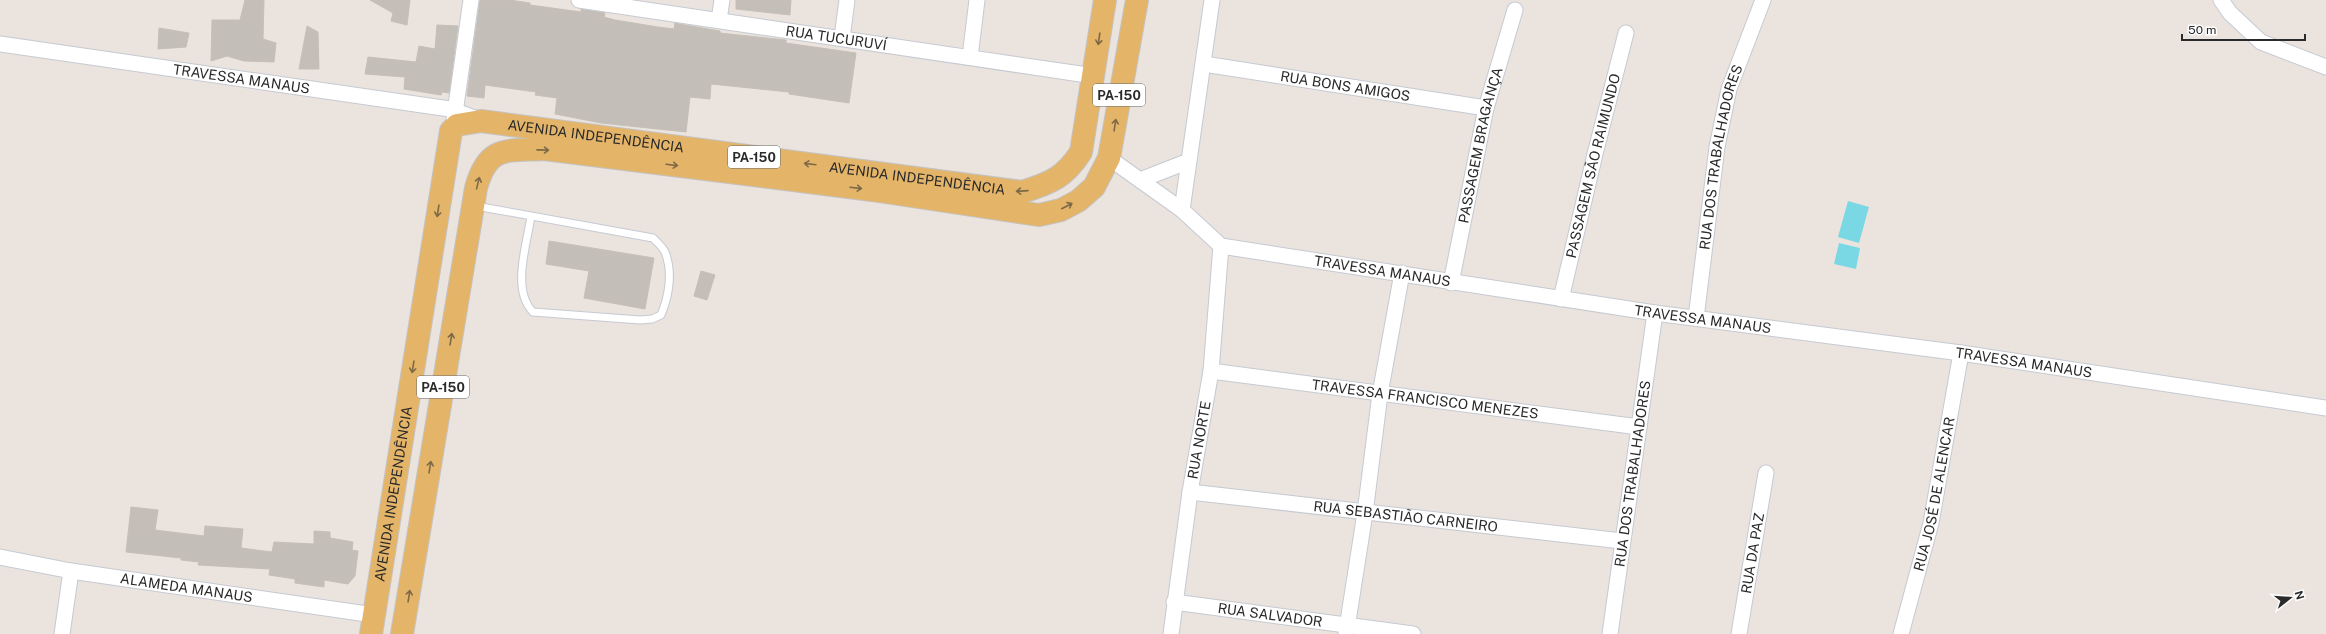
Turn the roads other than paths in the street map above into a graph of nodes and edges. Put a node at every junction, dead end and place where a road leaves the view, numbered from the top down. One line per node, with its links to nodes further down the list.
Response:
1 (471, 0): 21 (street)
2 (584, 0): 12 (street, RUA TUCURUVÍ)
3 (722, 0): 12 (street)
4 (847, 0): 14 (street)
5 (977, 0): 16 (street)
6 (1105, 0): 19 (main road, AVENIDA INDEPENDÊNCIA / PA-150, one-way to 19)
7 (1137, 0): 24 (main road, AVENIDA INDEPENDÊNCIA / PA-150, one-way to 7)
8 (1212, 0): 17 (street)
9 (1763, 0): 35 (street, RUA DOS TRABALHADORES)
10 (2221, 0): 18 (street)
11 (1515, 10): 20 (street, PASSAGEM BRAGANÇA)
12 (719, 20): 14 (street, RUA TUCURUVÍ)
13 (1626, 33): 33 (street, PASSAGEM SÃO RAIMUNDO)
14 (842, 38): 16 (street, RUA TUCURUVÍ)
15 (0, 44): 21 (street, TRAVESSA MANAUS)
16 (970, 56): 19 (street, RUA TUCURUVÍ)
17 (1204, 64): 20 (street, RUA BONS AMIGOS); 25 (street)
18 (2326, 67)
19 (1094, 76): 22 (main road, AVENIDA INDEPENDÊNCIA / PA-150, one-way to 22)
20 (1486, 108): 32 (street, PASSAGEM BRAGANÇA)
21 (456, 110): 22 (street, TRAVESSA MANAUS); 23 (street)
22 (481, 121): 23 (main road, AVENIDA INDEPENDÊNCIA / PA-150)
23 (451, 131): 48 (main road, AVENIDA INDEPENDÊNCIA / PA-150, one-way to 48)
24 (1109, 158): 26 (street); 27 (main road, AVENIDA INDEPENDÊNCIA / PA-150, one-way to 24)
25 (1189, 161): 26 (street); 28 (street)
26 (1140, 180): 28 (street)
27 (474, 205): 29 (lane); 52 (main road, AVENIDA INDEPENDÊNCIA / PA-150, one-way to 27)
28 (1182, 210): 30 (street)
29 (531, 216): 29 (lane)
30 (1221, 246): 31 (street, TRAVESSA MANAUS); 37 (street, RUA NORTE)
31 (1402, 273): 32 (street, TRAVESSA MANAUS); 38 (street)
32 (1451, 282): 33 (street, TRAVESSA MANAUS)
33 (1561, 298): 34 (street, TRAVESSA MANAUS)
34 (1655, 313): 35 (street, TRAVESSA MANAUS); 40 (street, RUA DOS TRABALHADORES)
35 (1696, 318): 36 (street, TRAVESSA MANAUS)
36 (1961, 353): 39 (street, TRAVESSA MANAUS); 57 (street, RUA JOSÉ DE ALENCAR)
37 (1211, 371): 38 (street, TRAVESSA FRANCISCO MENEZES); 42 (street, RUA NORTE)
38 (1380, 394): 40 (street, TRAVESSA FRANCISCO MENEZES); 43 (street)
39 (2326, 408)
40 (1639, 427): 44 (street, RUA DOS TRABALHADORES)
41 (1766, 473): 56 (street, RUA DA PAZ)
42 (1190, 492): 43 (street, RUA SEBASTIÃO CARNEIRO); 47 (street, RUA NORTE)
43 (1365, 512): 44 (street, RUA SEBASTIÃO CARNEIRO); 49 (street)
44 (1622, 541): 55 (street, RUA DOS TRABALHADORES)
45 (0, 557): 46 (street, ALAMEDA MANAUS)
46 (71, 571): 48 (street, ALAMEDA MANAUS); 50 (street)
47 (1174, 602): 49 (street, RUA SALVADOR); 53 (street, RUA NORTE)
48 (373, 624): 51 (main road)
49 (1347, 629): 54 (street, RUA SALVADOR)
50 (62, 634)
51 (386, 634)
52 (402, 634)
53 (1171, 634)
54 (1413, 634)
55 (1610, 634)
56 (1739, 634)
57 (1901, 634)

